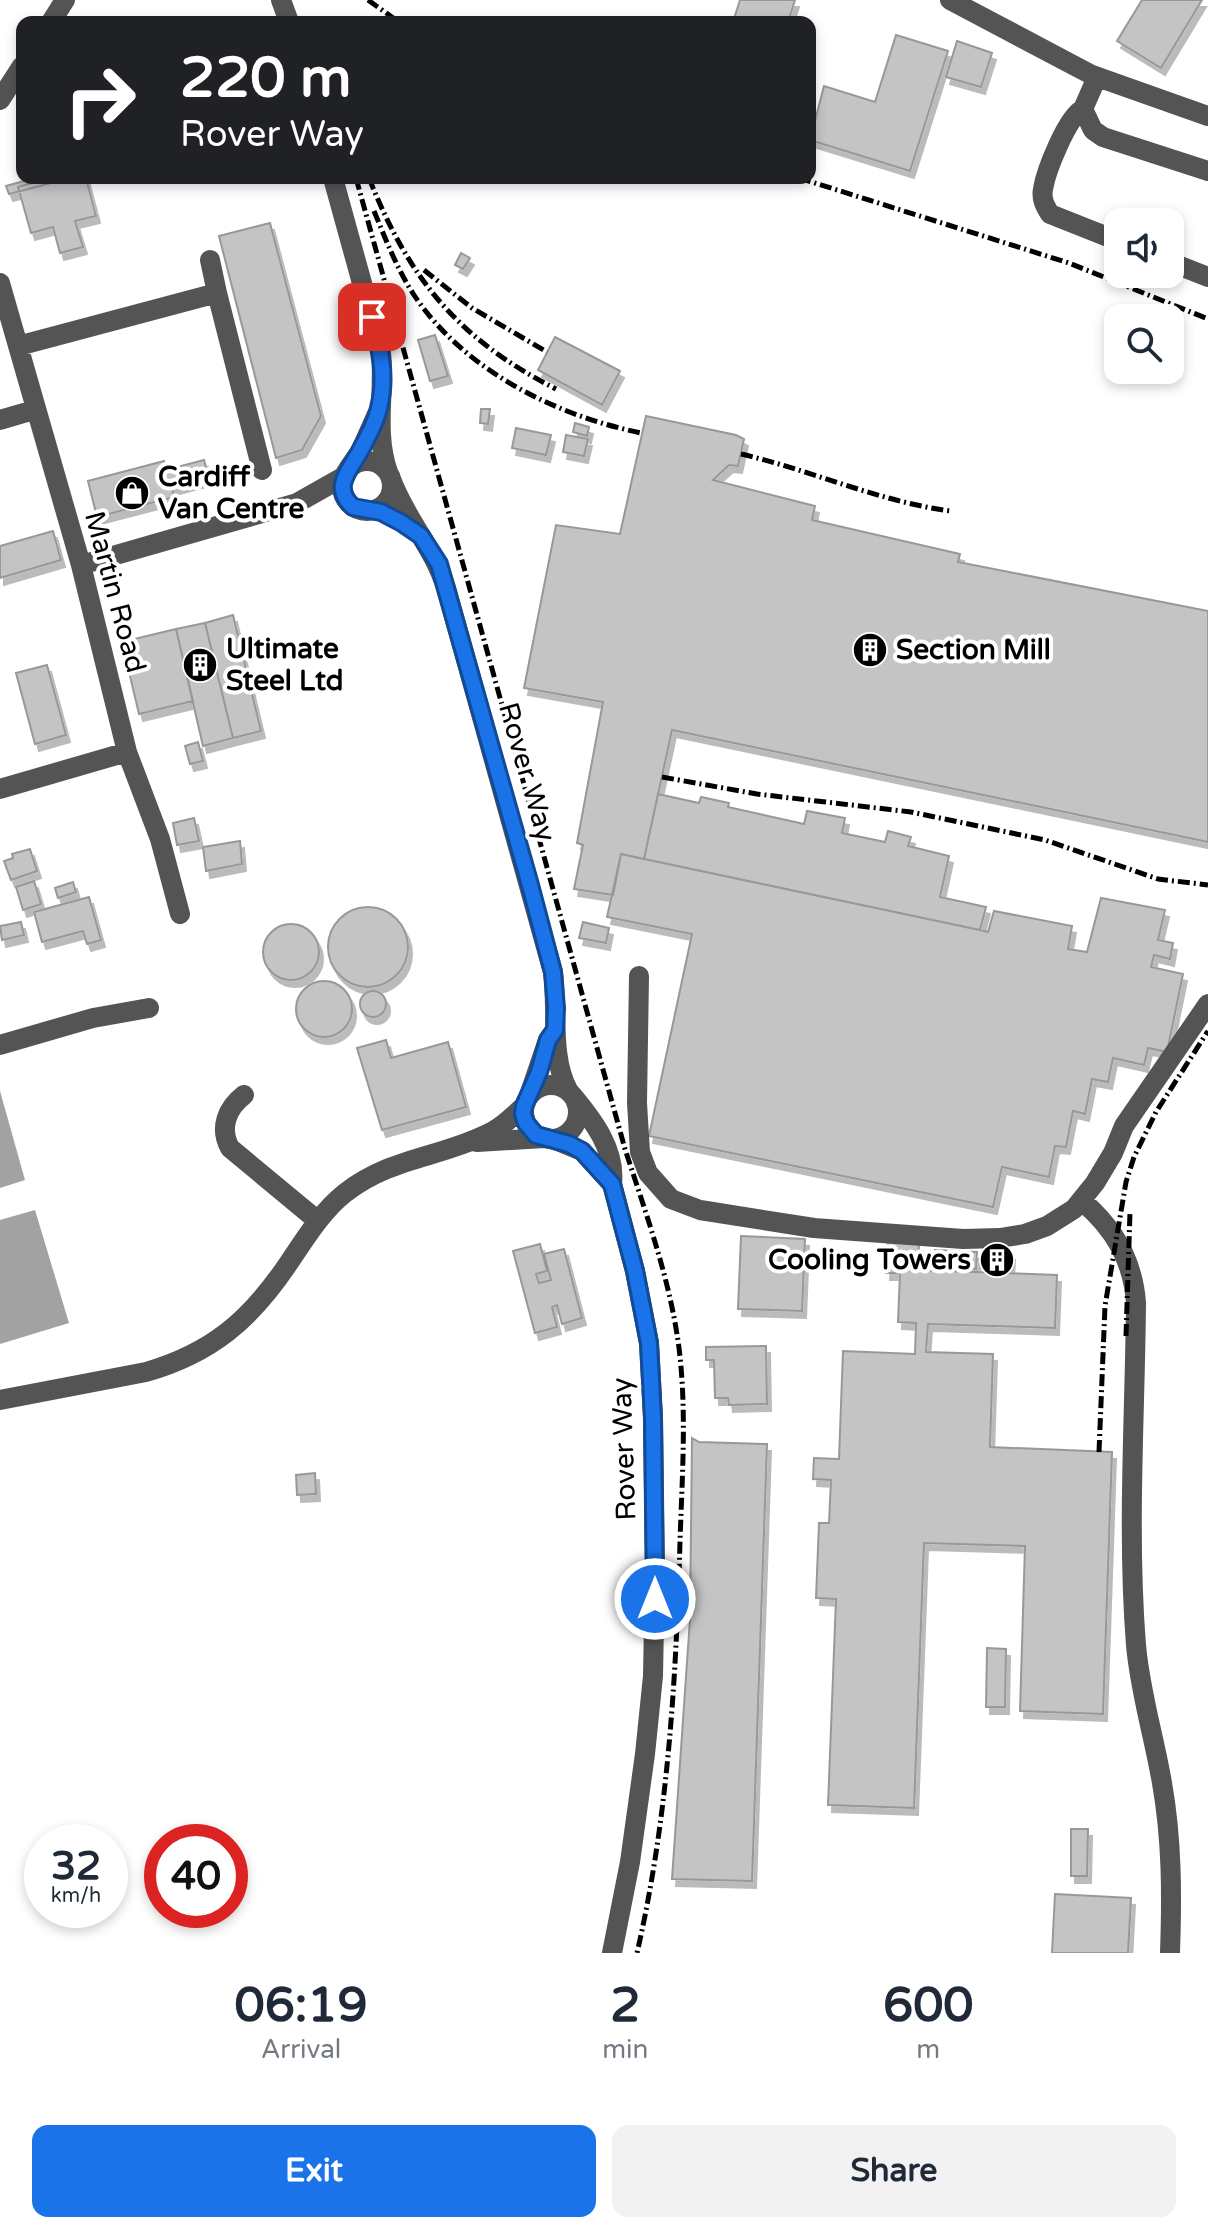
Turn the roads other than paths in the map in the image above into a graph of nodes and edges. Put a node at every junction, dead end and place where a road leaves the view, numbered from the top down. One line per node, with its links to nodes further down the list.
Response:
1 (950, 0): 3 (street)
2 (16, 75): 4 (street)
3 (1097, 77): 5 (street); 6 (street)
4 (0, 100)
5 (1083, 109): 7 (street); 9 (street)
6 (1208, 116)
7 (1208, 171)
8 (335, 184): 17 (street, Rover Way)
9 (1104, 235)
10 (210, 260): 14 (street)
11 (1184, 268): 12 (street)
12 (1208, 277)
13 (0, 283): 15 (street, Martin Road)
14 (217, 293): 15 (street); 19 (street)
15 (18, 346): 16 (street, Martin Road)
16 (34, 410): 18 (street); 25 (street, Martin Road)
17 (379, 411): 20 (street, Rover Way); 21 (street, Rover Way)
18 (0, 420)
19 (262, 470)
20 (346, 473): 21 (street); 22 (street); 23 (street)
21 (389, 476): 23 (street); 24 (street, Rover Way)
22 (297, 503): 23 (street, Rover Way); 25 (street)
23 (362, 509): 24 (street, Rover Way)
24 (421, 536): 32 (street, Rover Way)
25 (81, 565): 26 (street, Martin Road)
26 (127, 752): 27 (street); 28 (street, Martin Road)
27 (0, 789)
28 (180, 914)
29 (639, 976): 40 (street)
30 (1208, 1004): 40 (street)
31 (149, 1008): 33 (street)
32 (555, 1030): 34 (street, Rover Way); 36 (street, Rover Way)
33 (0, 1045)
34 (570, 1093): 36 (street); 37 (street); 39 (street, Rover Way)
35 (244, 1095): 41 (street)
36 (527, 1100): 37 (street); 38 (street)
37 (549, 1139): 38 (street); 39 (street, Rover Way)
38 (469, 1142): 41 (street)
39 (612, 1184): 43 (street, Rover Way)
40 (1082, 1201): 44 (street)
41 (318, 1221): 42 (street)
42 (0, 1400)
43 (612, 1953)
44 (1170, 1953)

